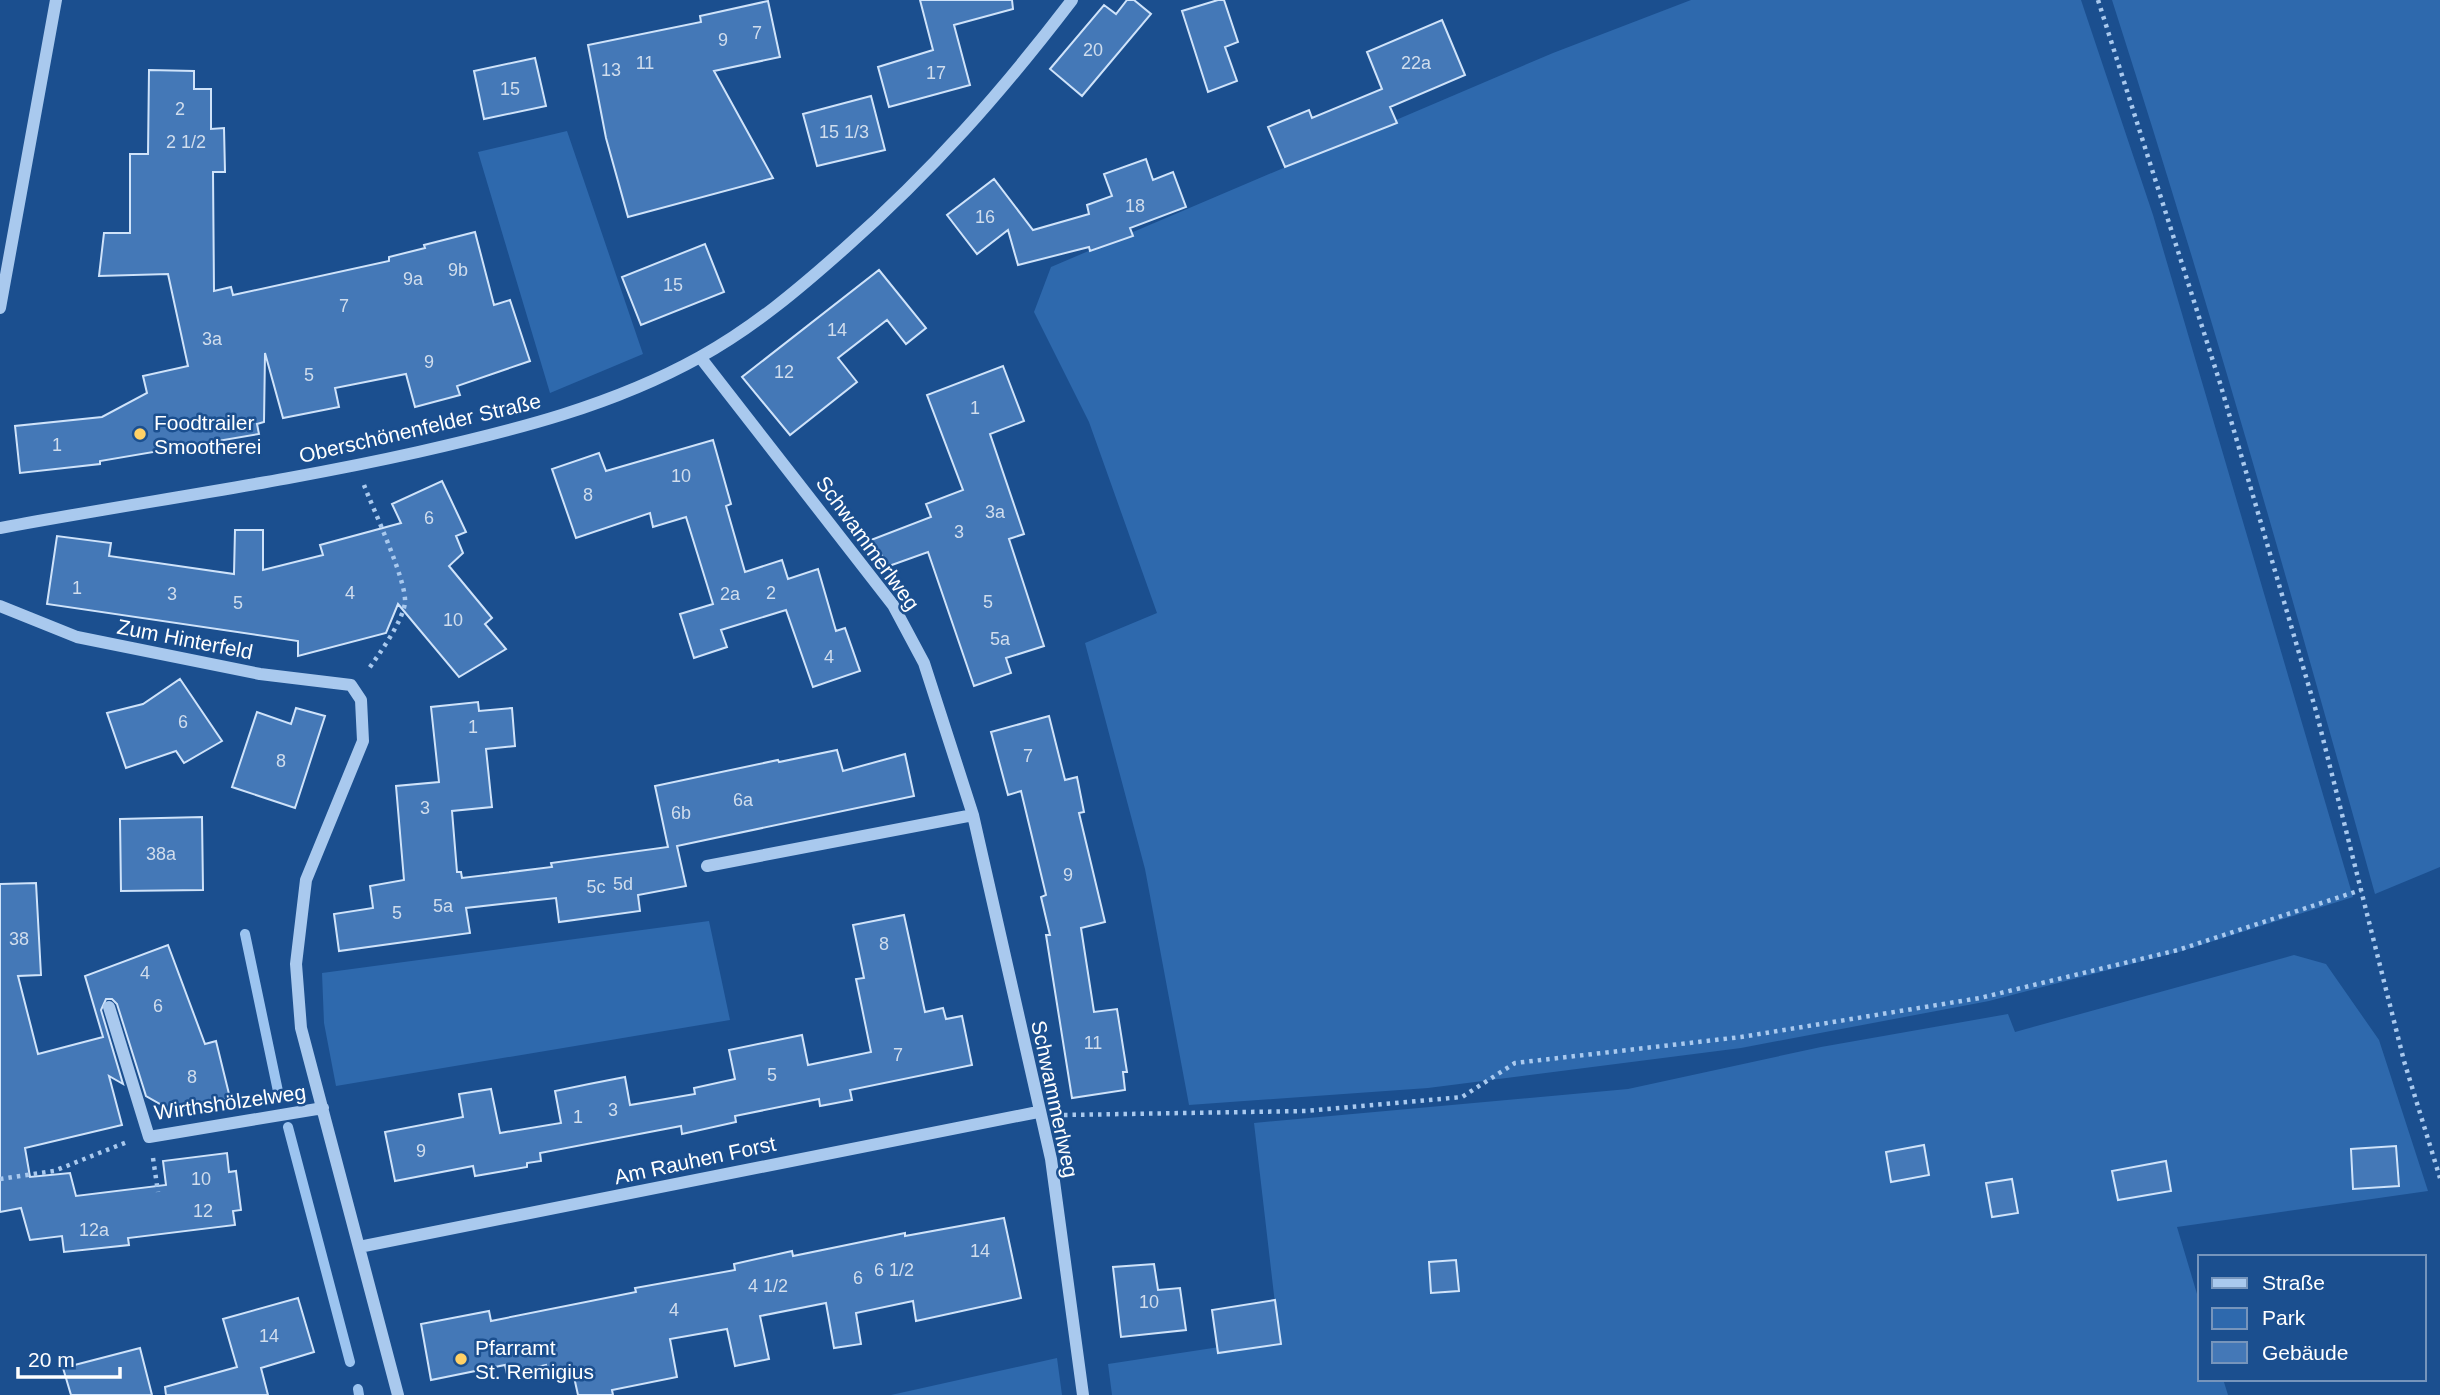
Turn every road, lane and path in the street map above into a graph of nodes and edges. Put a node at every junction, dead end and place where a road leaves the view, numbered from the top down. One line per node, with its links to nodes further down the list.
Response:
1 (56, 0): 4 (street)
2 (1072, 0): 5 (street, Oberschönenfelder Straße)
3 (2098, 0): 12 (path)
4 (0, 308)
5 (701, 357): 6 (street, Oberschönenfelder Straße); 10 (street, Schwammerlweg)
6 (357, 465): 7 (street, Oberschönenfelder Straße); 9 (path)
7 (0, 528)
8 (0, 606): 9 (street, Zum Hinterfeld)
9 (351, 685): 14 (street, Wirthshölzelweg)
10 (973, 815): 11 (street); 15 (street, Schwammerlweg)
11 (707, 866)
12 (2361, 890): 15 (path); 17 (path)
13 (109, 1007): 16 (street, Wirthshölzelweg)
14 (323, 1108): 16 (street, Wirthshölzelweg); 20 (street, Wirthshölzelweg)
15 (1038, 1112): 20 (street, Am Rauhen Forst); 22 (street, Schwammerlweg)
16 (149, 1137): 18 (path); 19 (path)
17 (2440, 1178)
18 (0, 1179)
19 (158, 1192)
20 (359, 1247): 21 (street, Wirthshölzelweg)
21 (398, 1395)
22 (1083, 1395)

